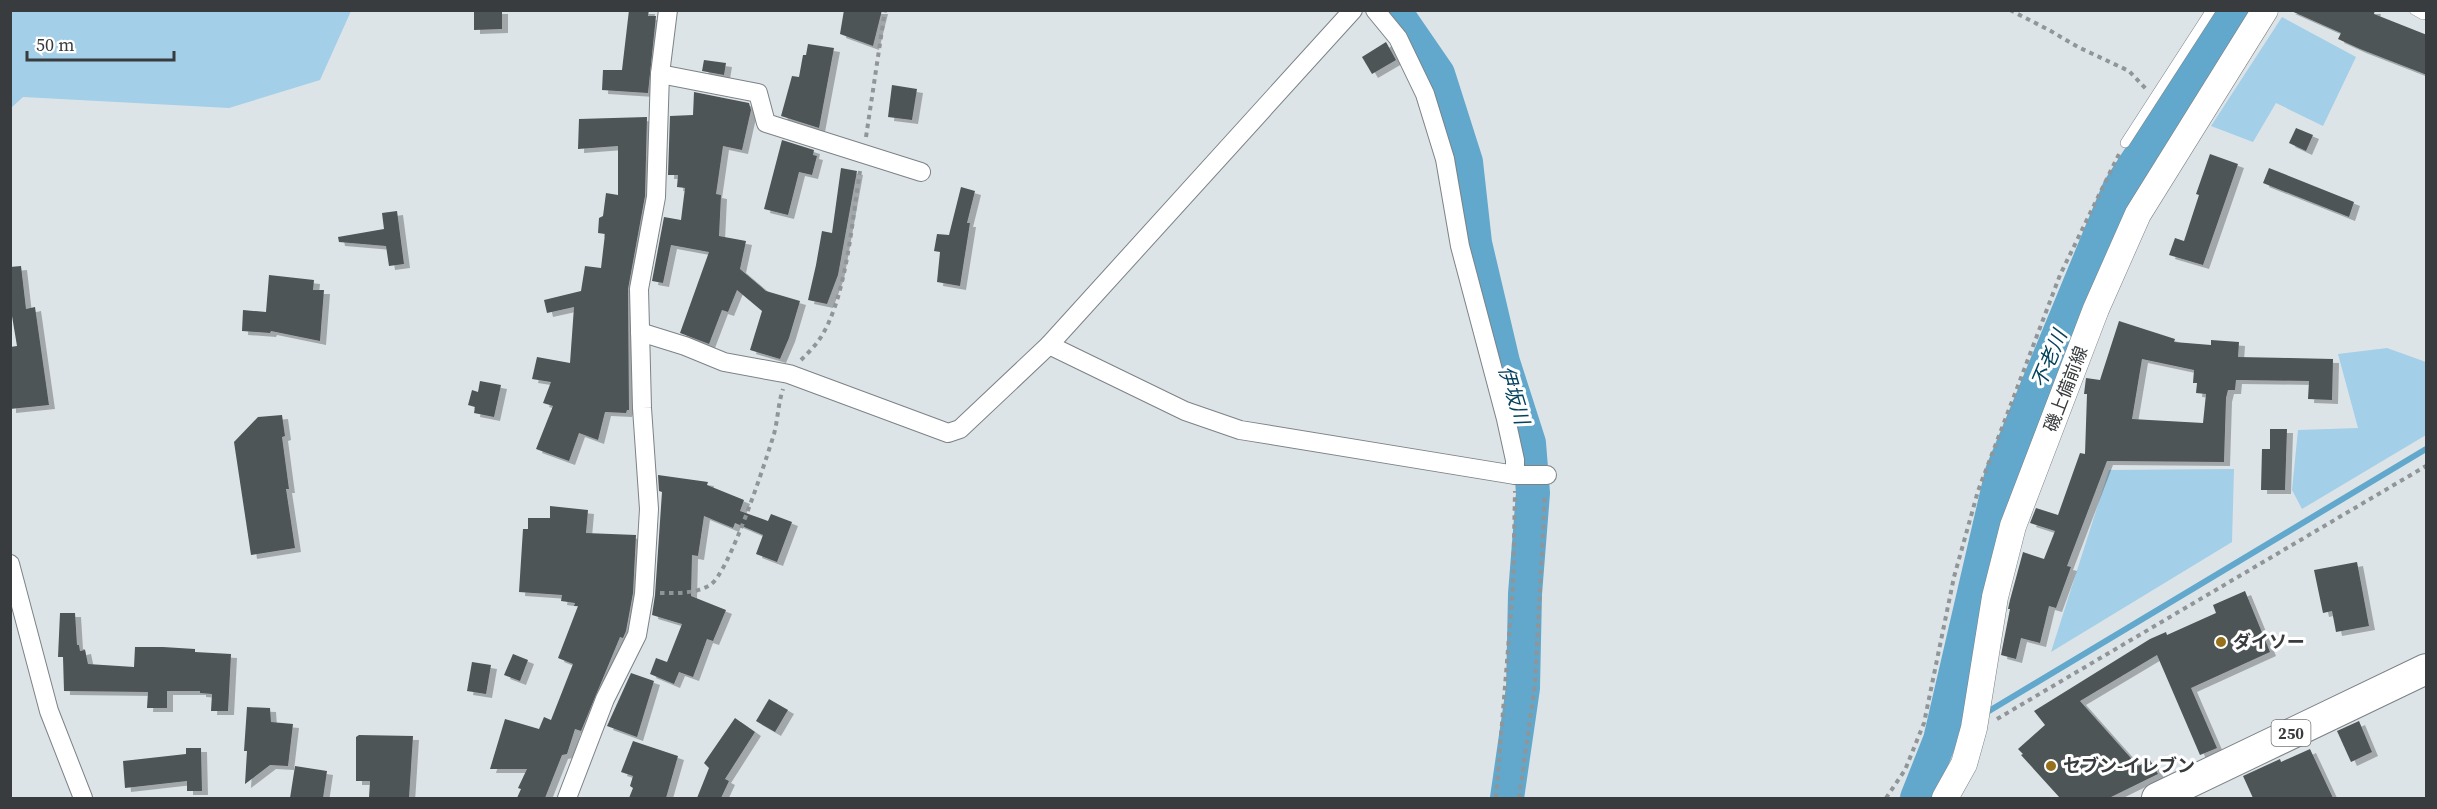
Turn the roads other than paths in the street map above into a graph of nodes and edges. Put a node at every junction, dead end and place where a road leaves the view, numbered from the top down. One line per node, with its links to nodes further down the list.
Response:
1 (668, 10): 8 (street)
2 (1353, 10): 12 (street)
3 (1375, 10): 13 (street)
4 (2211, 10): 9 (lane)
5 (2265, 10): 19 (main road, 磯上備前線)
6 (2414, 10): 7 (lane)
7 (2423, 15)
8 (660, 74): 10 (street); 11 (street)
9 (2125, 143)
10 (921, 172)
11 (640, 332): 12 (street); 18 (street)
12 (1049, 345): 13 (street)
13 (1518, 475): 14 (street)
14 (1544, 475)
15 (10, 564): 17 (street)
16 (2427, 669): 20 (highway, 250)
17 (83, 798)
18 (567, 798)
19 (1946, 798)
20 (2157, 798)

